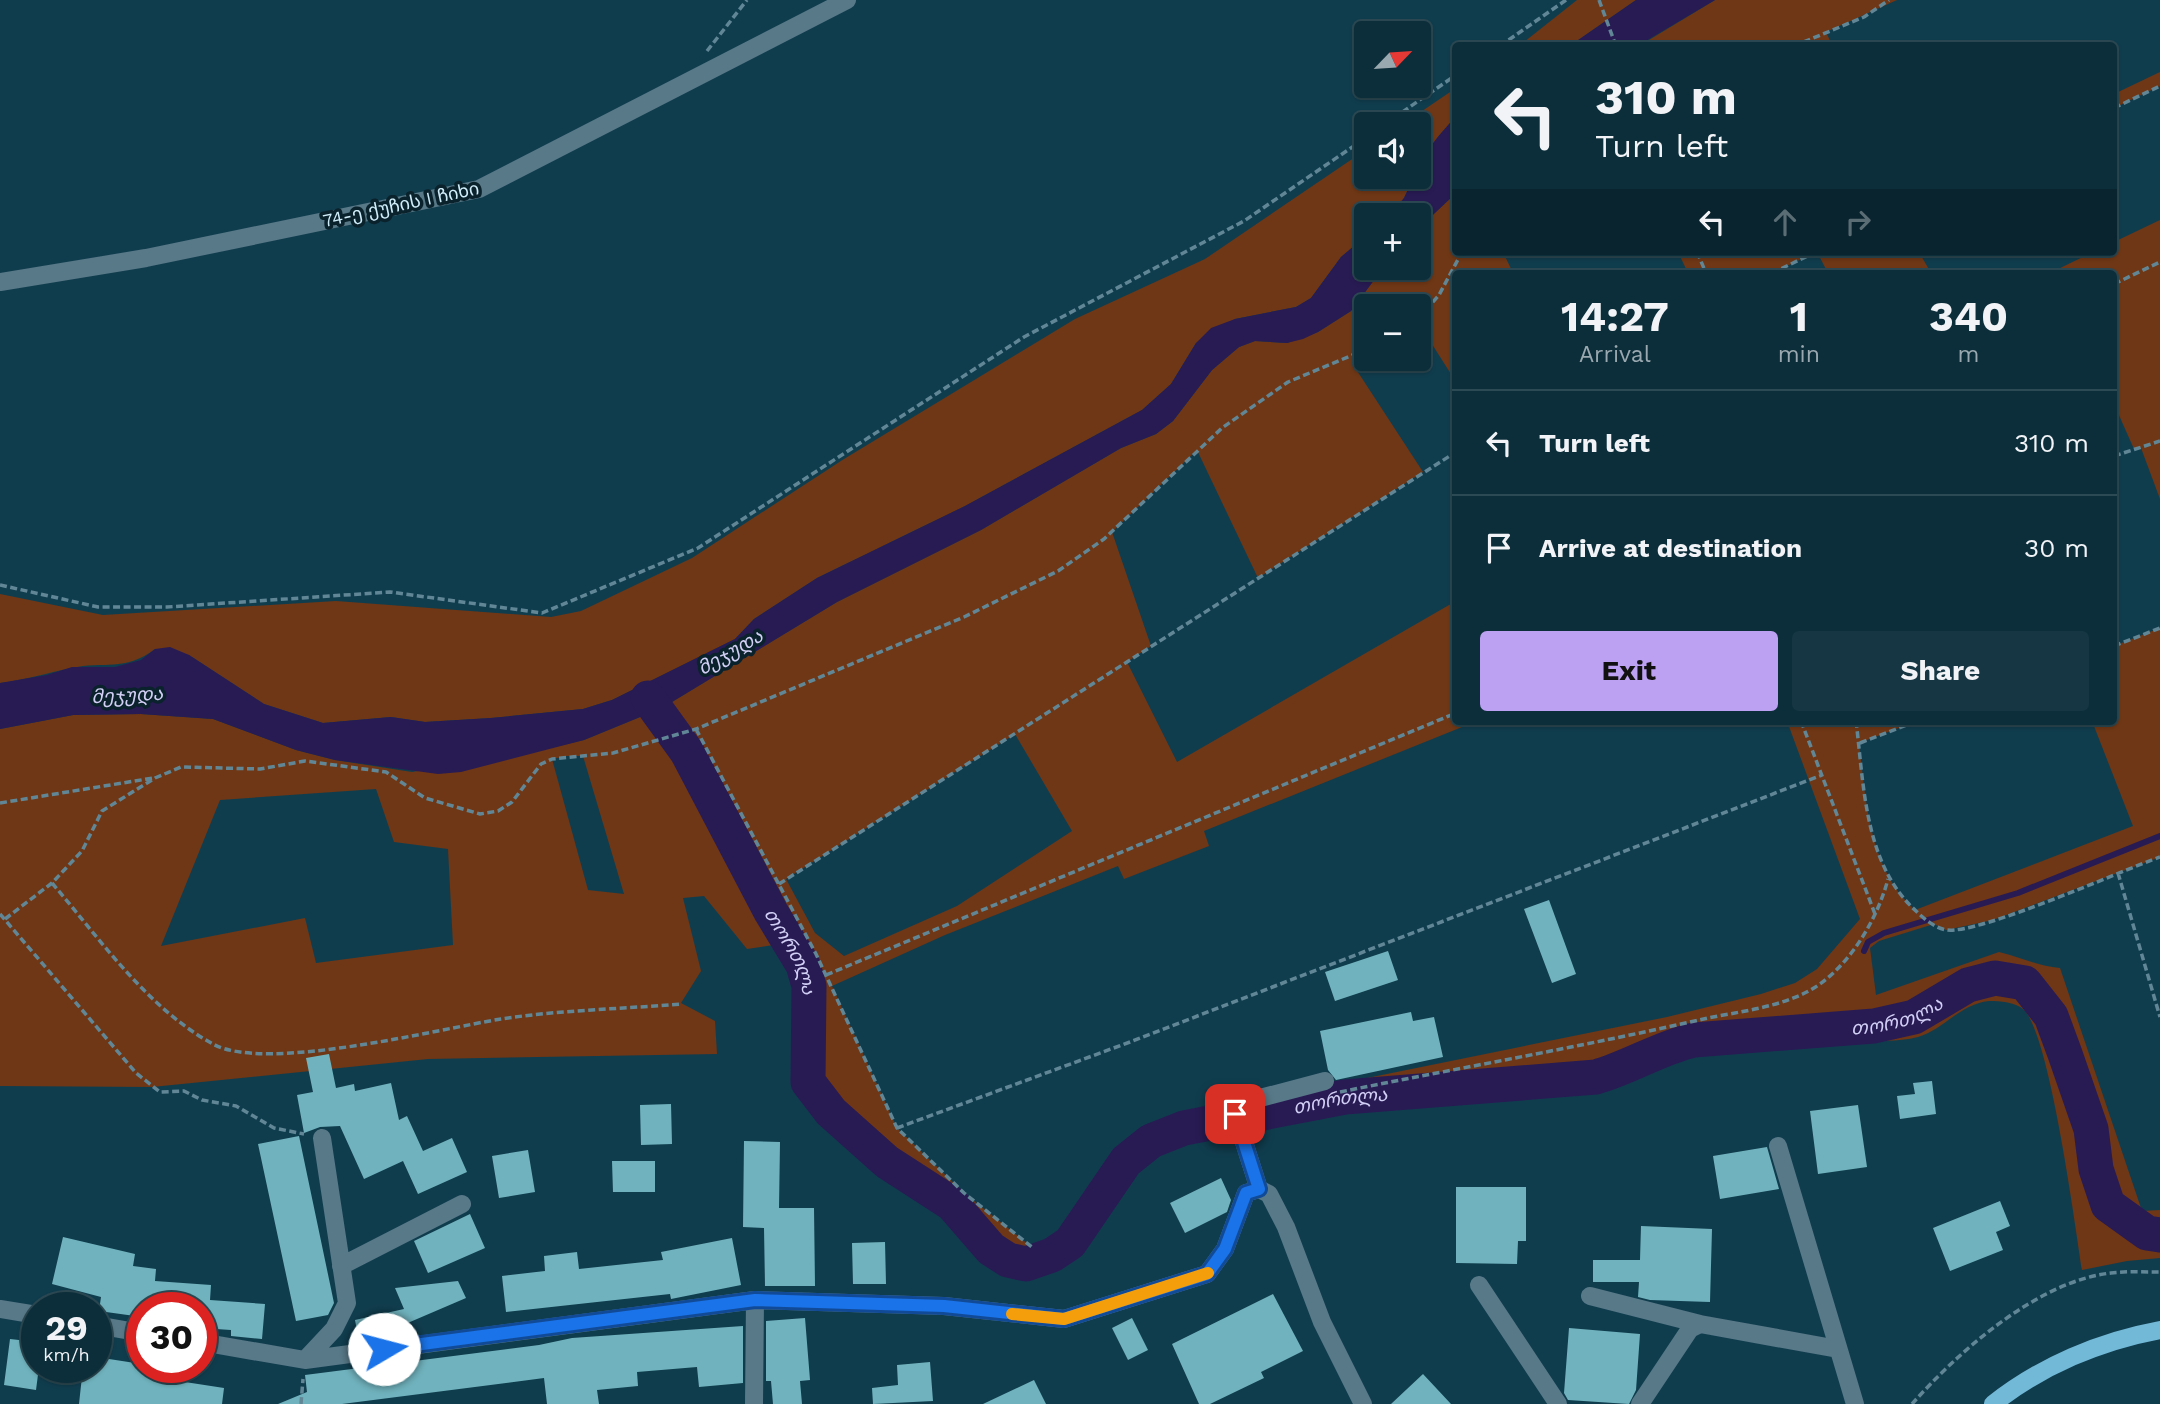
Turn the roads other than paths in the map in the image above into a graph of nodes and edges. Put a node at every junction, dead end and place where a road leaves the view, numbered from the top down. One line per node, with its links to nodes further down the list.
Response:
1 (847, 0): 2 (street, 74-ე ქუჩის I ჩიხი)
2 (0, 282)
3 (1329, 1087): 6 (street)
4 (321, 1138): 8 (street)
5 (1778, 1146): 17 (street)
6 (1252, 1191): 11 (street); 21 (street)
7 (462, 1204): 8 (street)
8 (341, 1266): 18 (street)
9 (1479, 1285): 22 (street)
10 (1590, 1296): 14 (street)
11 (755, 1300): 18 (street); 20 (street)
12 (0, 1309): 13 (street)
13 (21, 1312)
14 (1700, 1324): 17 (street); 23 (street)
15 (2160, 1330): 19 (main road)
16 (217, 1345): 18 (street)
17 (1838, 1349): 24 (street)
18 (305, 1360)
19 (1994, 1403)
20 (754, 1404)
21 (1363, 1404)
22 (1558, 1404)
23 (1640, 1404)
24 (1855, 1404)

